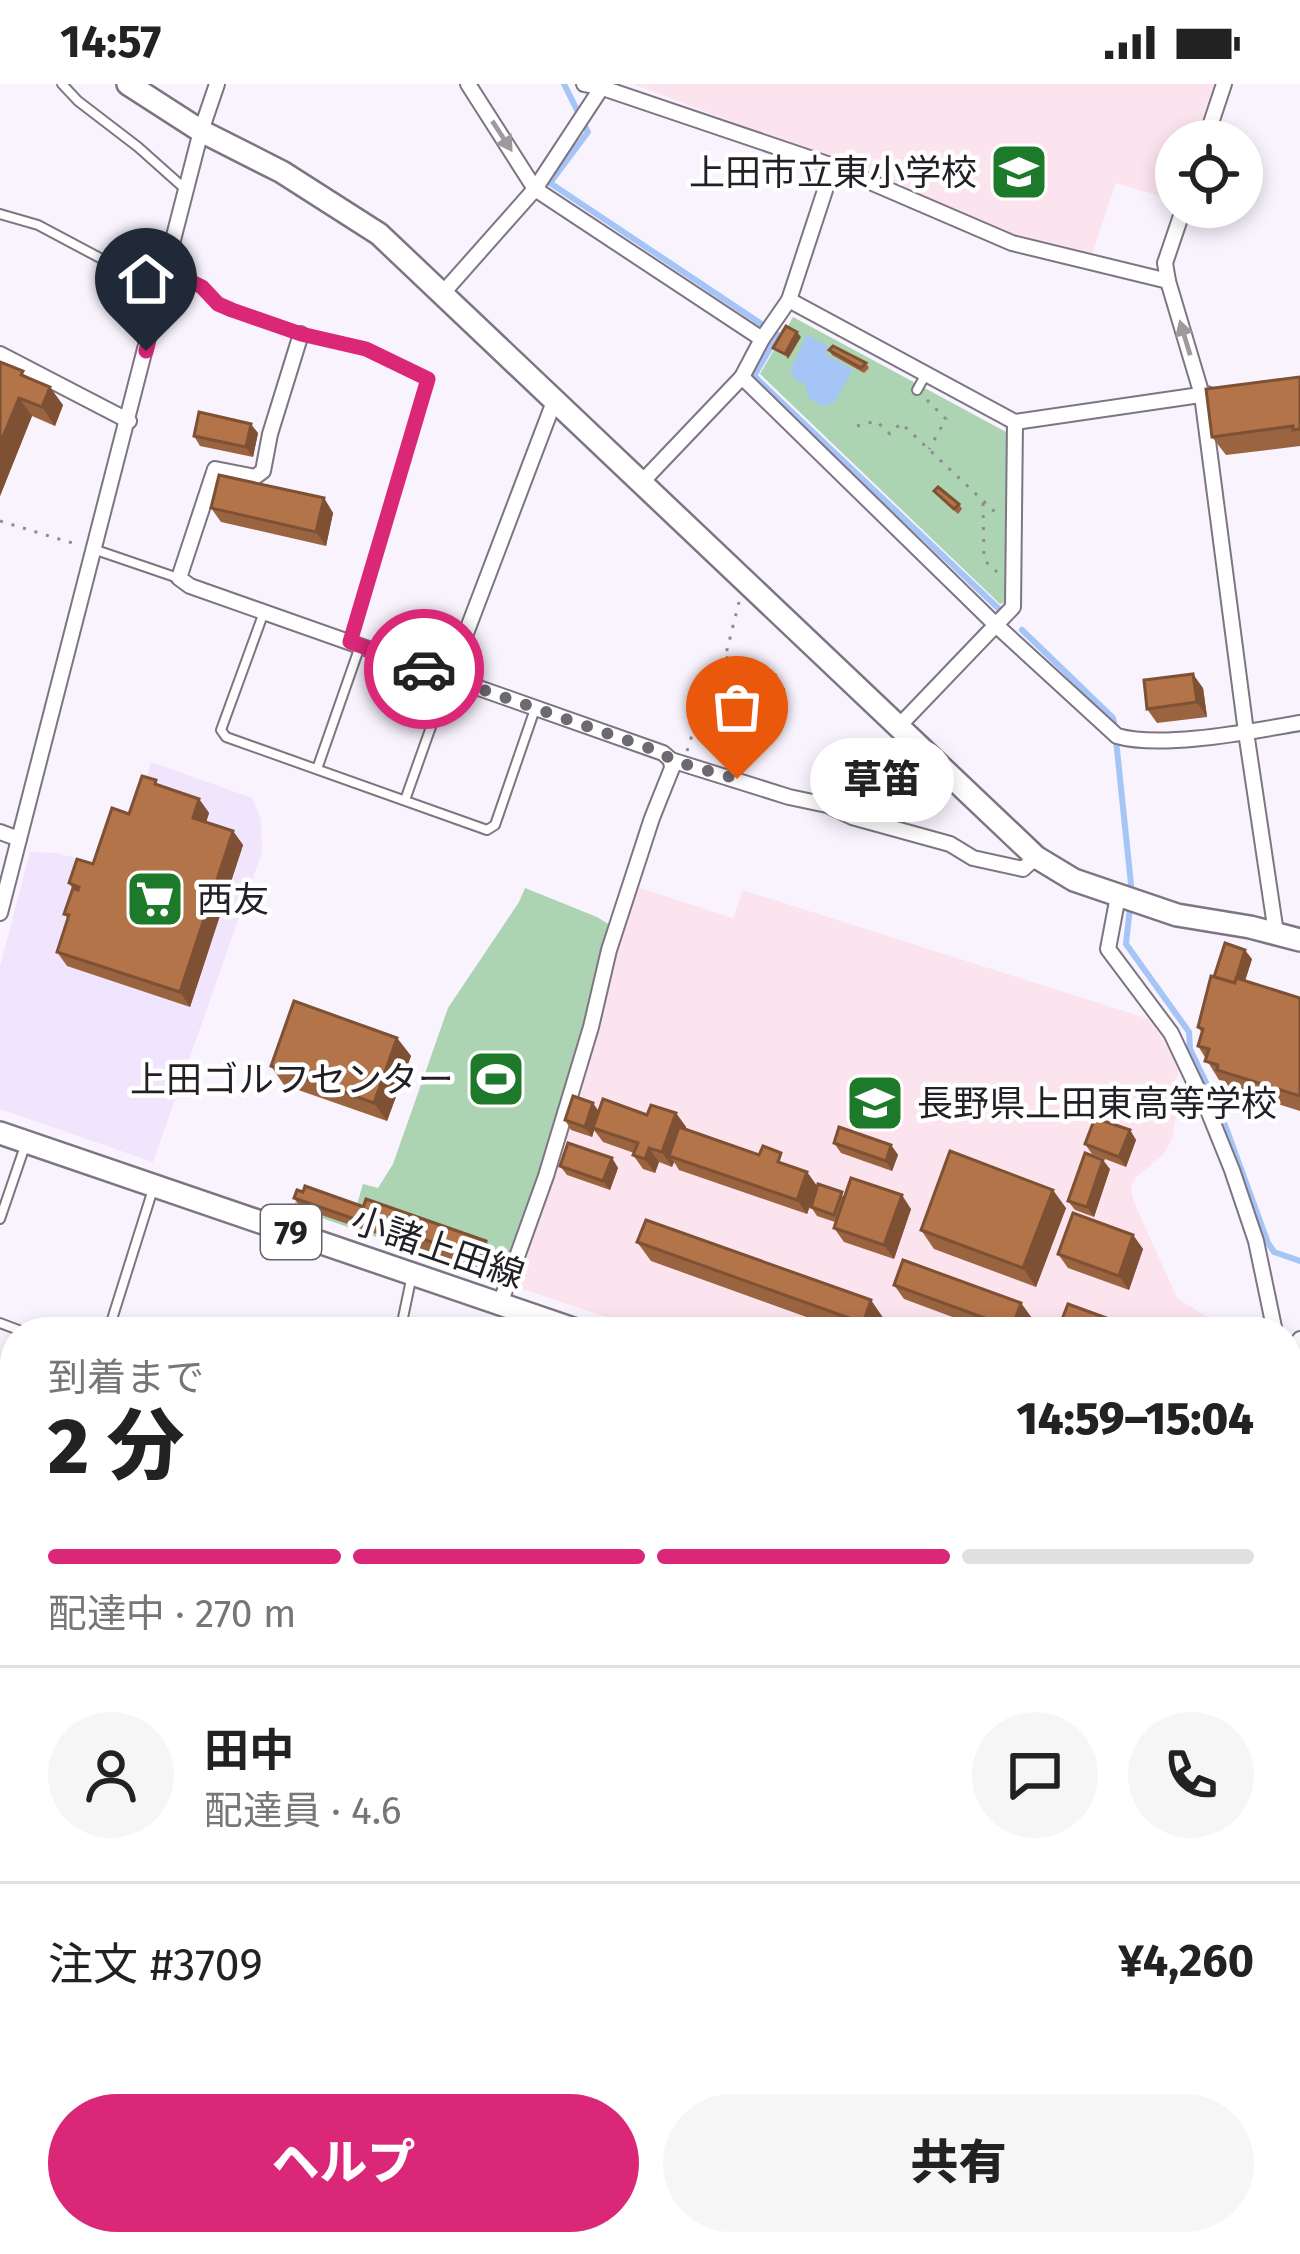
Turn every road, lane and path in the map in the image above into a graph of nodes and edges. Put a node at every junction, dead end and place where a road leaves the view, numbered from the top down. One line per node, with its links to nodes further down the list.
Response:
1 (62, 84): 12 (lane)
2 (128, 84): 9 (street)
3 (216, 84): 9 (street)
4 (468, 84): 11 (street, one-way to 11)
5 (584, 84): 7 (street)
6 (1224, 84): 8 (street)
7 (603, 86): 10 (street); 11 (street)
8 (1212, 120)
9 (201, 131): 12 (street); 17 (street)
10 (833, 166): 16 (street); 18 (street)
11 (535, 188): 17 (street); 20 (street)
12 (187, 191): 15 (street)
13 (0, 214): 15 (lane)
14 (1177, 228): 16 (street)
15 (166, 276): 19 (lane); 30 (street)
16 (1168, 281): 26 (street, one-way to 16)
17 (442, 294): 27 (street)
18 (789, 300): 20 (street); 22 (street)
19 (301, 334): 39 (street); 44 (lane)
20 (762, 339): 23 (street)
21 (0, 354): 30 (street)
22 (926, 374): 24 (lane); 28 (street)
23 (742, 377): 34 (street); 43 (street)
24 (917, 390)
25 (1221, 392): 26 (street)
26 (1202, 395): 31 (street); 49 (street)
27 (555, 399): 34 (street); 45 (street)
28 (957, 400): 29 (path); 29 (path); 31 (street)
29 (946, 419): 33 (path)
30 (129, 421): 38 (street)
31 (1015, 422): 37 (street)
32 (857, 426): 33 (path)
33 (928, 449): 35 (path)
34 (641, 483): 41 (street)
35 (983, 502): 37 (path); 40 (path)
36 (0, 520): 38 (path)
37 (1013, 530): 40 (street)
38 (94, 549): 39 (lane); 54 (street)
39 (179, 578): 42 (street)
40 (1013, 586): 43 (street)
41 (753, 588): 48 (street); 50 (path)
42 (264, 611): 44 (street); 51 (lane)
43 (997, 626): 48 (street); 49 (street)
44 (355, 644): 45 (street); 51 (lane)
45 (449, 678): 46 (street); 52 (lane)
46 (536, 708): 50 (street); 52 (lane)
47 (1300, 723): 49 (street)
48 (899, 726): 55 (street)
49 (1246, 732): 58 (street)
50 (678, 761): 55 (street); 65 (street)
51 (317, 770): 52 (lane)
52 (405, 800)
53 (0, 832): 54 (street)
54 (19, 839): 57 (street)
55 (1036, 856): 56 (street)
56 (1126, 899): 58 (street); 69 (street)
57 (0, 913)
58 (1276, 933): 59 (street)
59 (1300, 940)
60 (0, 1133): 61 (street, 小諸上田線 / 79)
61 (26, 1142): 62 (street, 小諸上田線 / 79); 63 (lane)
62 (155, 1185): 64 (street, 小諸上田線 / 79); 66 (lane)
63 (0, 1219)
64 (412, 1274): 65 (street, 小諸上田線 / 79); 67 (lane)
65 (500, 1304): 68 (street, 小諸上田線 / 79)
66 (113, 1317)
67 (403, 1317)
68 (538, 1317)
69 (1272, 1317)

